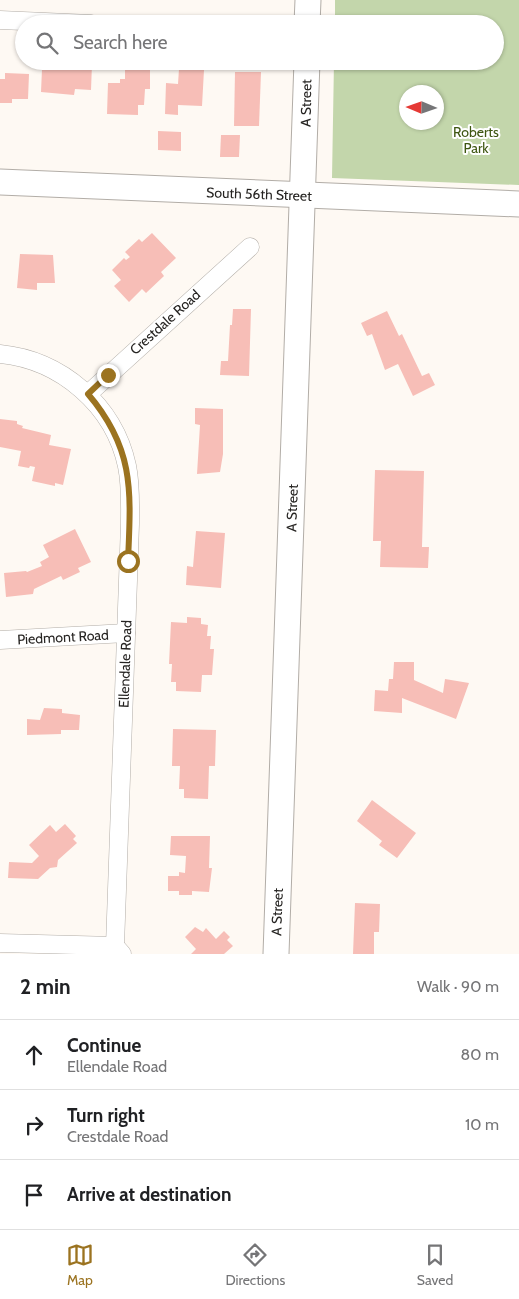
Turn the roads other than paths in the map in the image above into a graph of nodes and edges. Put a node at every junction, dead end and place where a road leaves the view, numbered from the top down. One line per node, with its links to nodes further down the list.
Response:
1 (308, 0): 2 (main road)
2 (307, 15)
3 (0, 20): 4 (street)
4 (15, 21)
5 (307, 70): 7 (main road, A Street)
6 (0, 182): 7 (main road, South 56th Street)
7 (303, 196): 8 (main road, South 56th Street); 16 (main road, A Street)
8 (519, 204)
9 (250, 246): 11 (street, Crestdale Road)
10 (0, 354): 11 (street)
11 (88, 394): 12 (street, Ellendale Road)
12 (126, 633): 13 (street, Piedmont Road); 15 (street, Ellendale Road)
13 (0, 640)
14 (0, 943): 15 (street)
15 (118, 950)
16 (276, 954)

